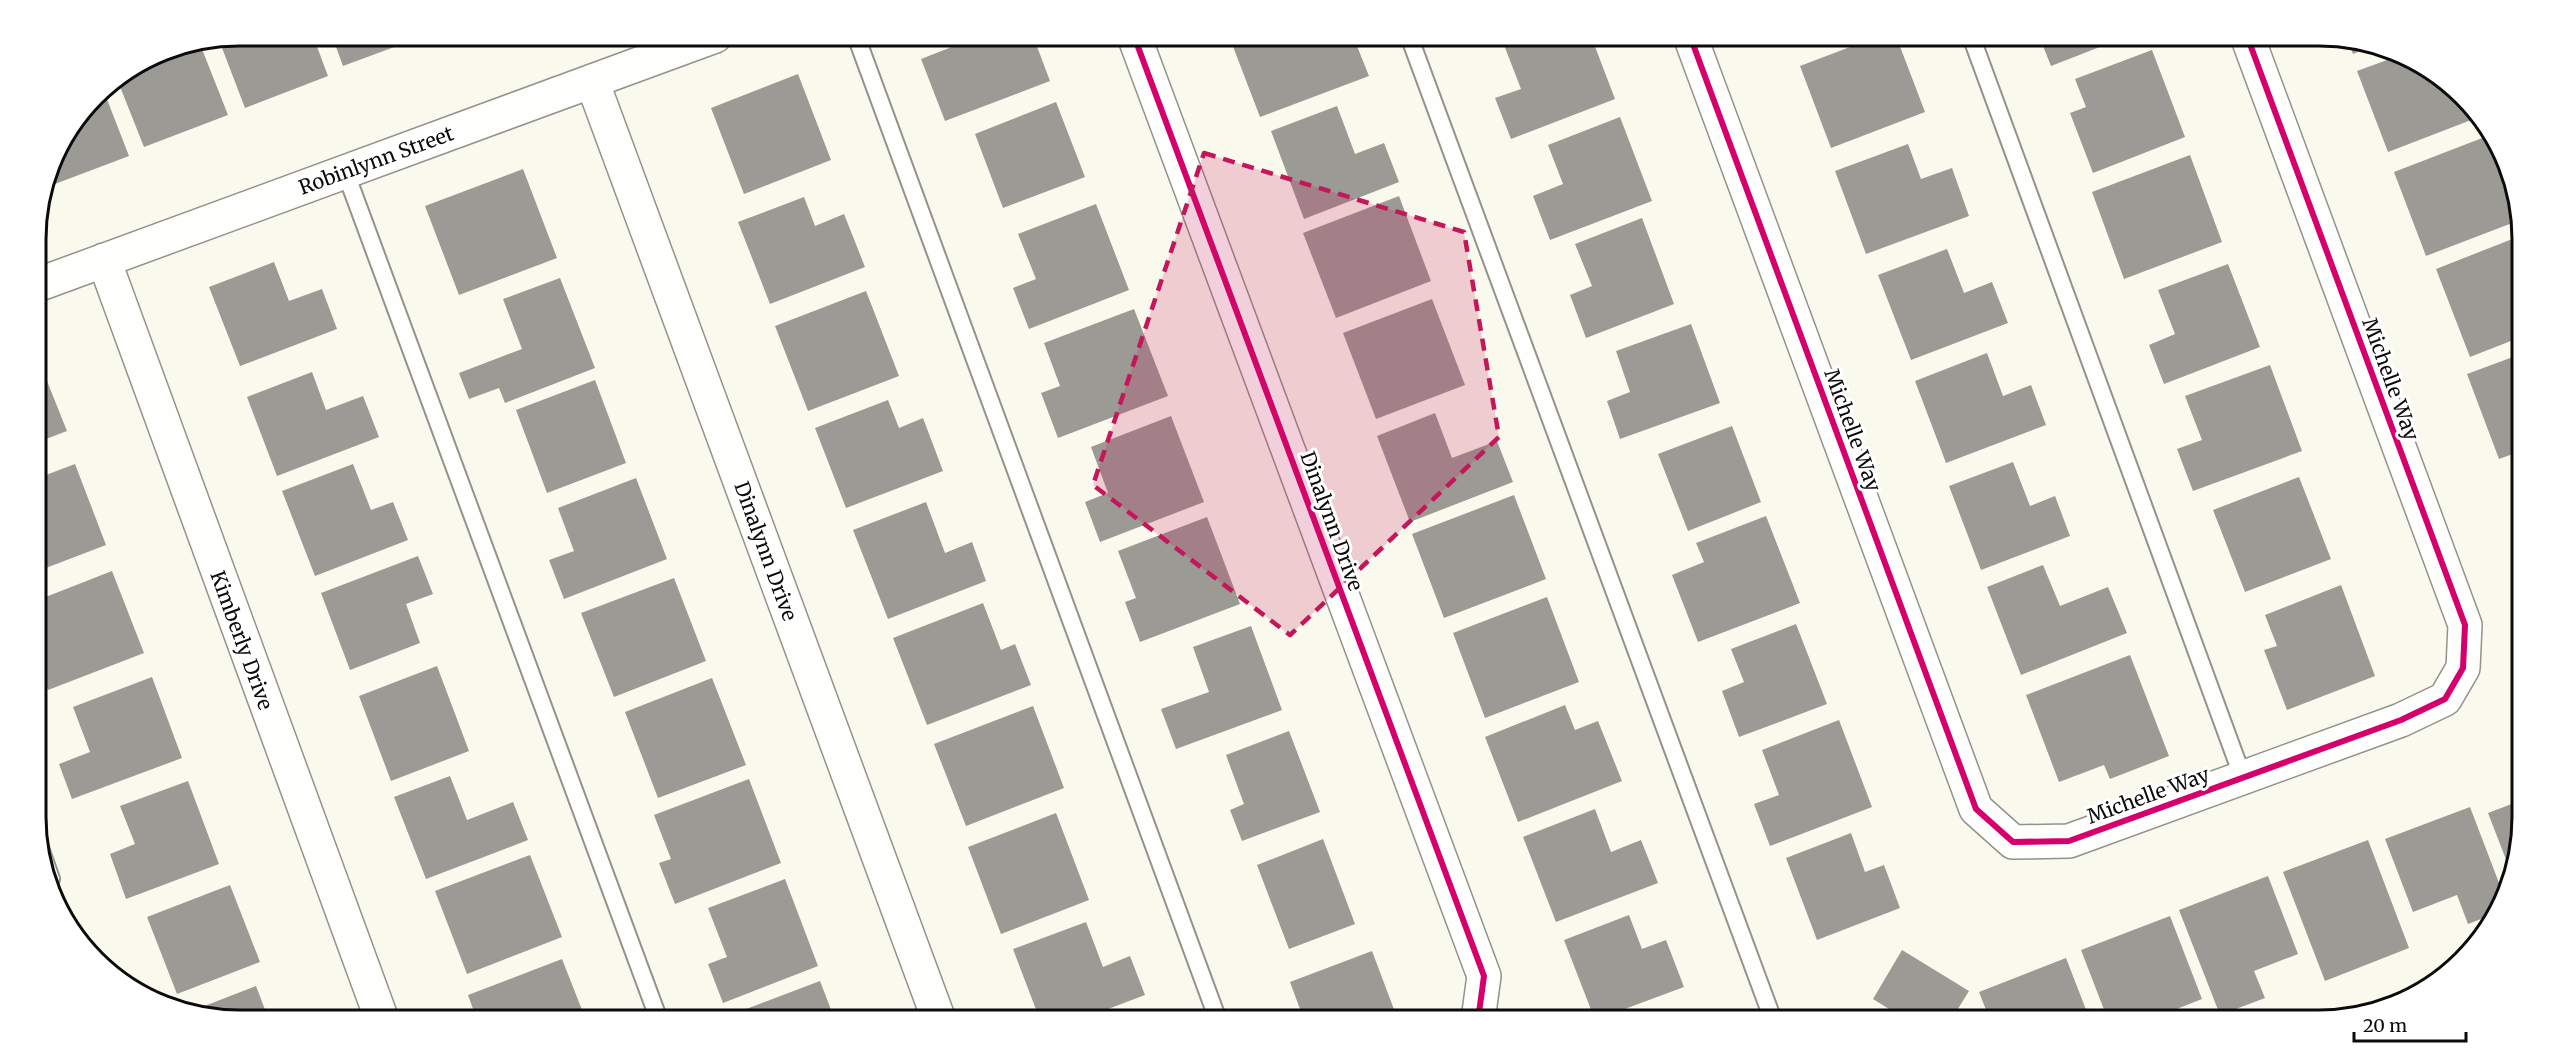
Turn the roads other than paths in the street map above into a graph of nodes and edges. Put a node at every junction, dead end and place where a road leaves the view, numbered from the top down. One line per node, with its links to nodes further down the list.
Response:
1 (688, 46): 8 (street, Robinlynn Street)
2 (860, 46): 18 (lane)
3 (1138, 46): 13 (street, Dinalynn Drive)
4 (1413, 46): 14 (lane)
5 (1694, 46): 12 (street, Michelle Way)
6 (1975, 46): 12 (lane)
7 (2251, 46): 12 (street, Michelle Way)
8 (592, 81): 9 (street, Robinlynn Street); 17 (street, Dinalynn Drive)
9 (345, 171): 10 (street, Robinlynn Street); 16 (lane)
10 (104, 260): 11 (street, Robinlynn Street); 15 (street, Kimberly Drive)
11 (47, 281)
12 (2243, 778)
13 (1479, 1009)
14 (1769, 1009)
15 (378, 1010)
16 (655, 1010)
17 (935, 1010)
18 (1214, 1010)

